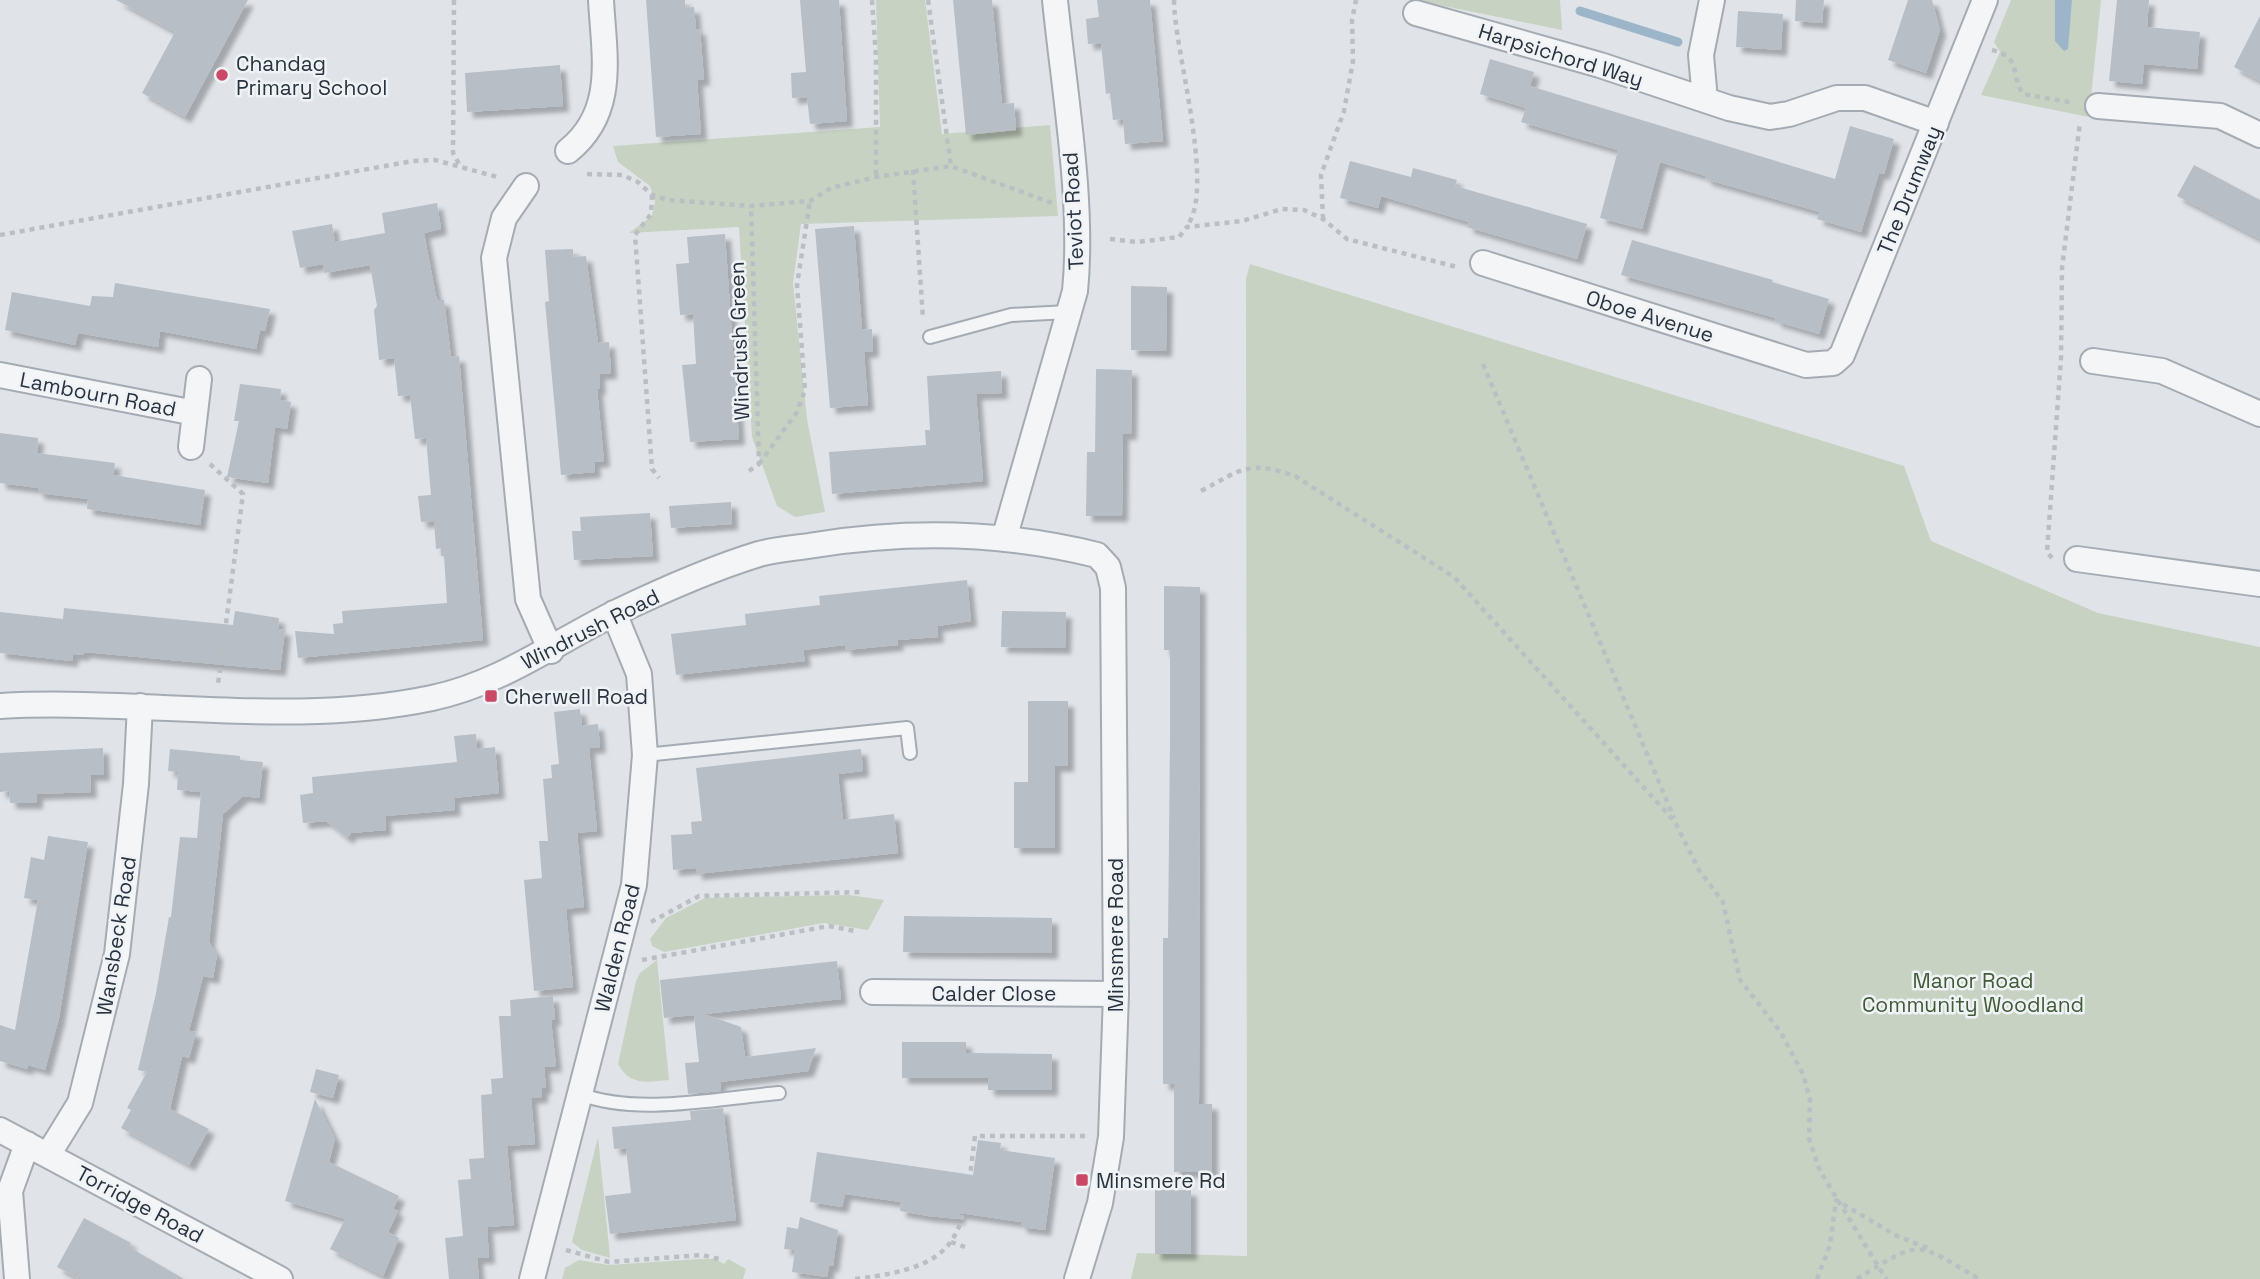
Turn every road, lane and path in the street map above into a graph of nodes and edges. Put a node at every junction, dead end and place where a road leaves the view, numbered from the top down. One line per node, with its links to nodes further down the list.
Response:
1 (454, 0): 17 (path)
2 (601, 0): 16 (street)
3 (872, 0): 21 (path)
4 (928, 0): 18 (path)
5 (1055, 0): 26 (street, Teviot Road)
6 (1174, 0): 28 (path)
7 (1356, 0): 27 (path)
8 (1712, 0): 12 (street)
9 (1985, 0): 11 (street, The Drumway)
10 (1416, 13): 12 (street, Harpsichord Way)
11 (1968, 44): 13 (path); 14 (street, The Drumway)
12 (1705, 100): 14 (street, Harpsichord Way)
13 (2090, 105): 15 (street); 47 (path)
14 (1936, 123): 36 (street, The Drumway)
15 (2260, 135)
16 (568, 151)
17 (459, 164): 22 (path); 29 (path)
18 (951, 166): 19 (path); 26 (path)
19 (913, 170): 21 (path); 33 (path)
20 (587, 174): 23 (path)
21 (876, 177): 24 (path)
22 (526, 186): 51 (street)
23 (652, 195): 25 (path); 44 (path)
24 (810, 201): 25 (path); 42 (path)
25 (751, 206): 42 (path, Windrush Green)
26 (1075, 212): 32 (street, Teviot Road)
27 (1323, 219): 28 (path); 31 (path)
28 (1187, 227): 30 (path)
29 (0, 235)
30 (1110, 239)
31 (1491, 266): 36 (street, Oboe Avenue)
32 (1068, 312): 33 (lane); 46 (street, Teviot Road)
33 (930, 337)
34 (2093, 361): 40 (street)
35 (1483, 364): 57 (path)
36 (1819, 365)
37 (0, 375): 39 (street, Lambourn Road)
38 (200, 379): 39 (street, Lambourn Road)
39 (195, 413): 41 (street, Lambourn Road)
40 (2260, 414)
41 (191, 447): 54 (path)
42 (759, 464): 43 (path)
43 (749, 471)
44 (659, 478)
45 (1201, 491): 57 (path)
46 (1004, 539): 49 (street, Windrush Road); 50 (street, Windrush Road)
47 (2067, 560): 48 (street)
48 (2260, 584)
49 (1113, 588): 63 (street, Minsmere Road)
50 (614, 614): 51 (street, Windrush Road); 56 (street, Walden Road)
51 (551, 651): 54 (street, Windrush Road)
52 (0, 706): 53 (street, Windrush Road)
53 (140, 706): 54 (street, Windrush Road); 68 (street, Wansbeck Road)
54 (214, 709)
55 (910, 753): 56 (lane)
56 (645, 755): 60 (street, Walden Road)
57 (1675, 822): 69 (path)
58 (864, 892): 60 (path)
59 (855, 931): 61 (path)
60 (620, 940): 61 (street, Walden Road)
61 (613, 966): 65 (street, Walden Road)
62 (873, 992): 63 (street, Calder Close)
63 (1116, 994): 67 (street, Minsmere Road)
64 (779, 1093): 65 (lane)
65 (580, 1094): 71 (street, Walden Road)
66 (0, 1130): 68 (street, Torridge Road)
67 (1111, 1136): 70 (path); 81 (street, Minsmere Road)
68 (38, 1149): 77 (street, Wansbeck Road); 78 (street, Torridge Road)
69 (1836, 1200): 73 (path); 75 (path); 82 (path)
70 (951, 1241): 72 (path); 76 (path)
71 (542, 1242): 74 (path); 79 (street, Walden Road)
72 (965, 1247)
73 (1930, 1249): 75 (path); 85 (path)
74 (723, 1260)
75 (1877, 1266): 83 (path); 84 (path)
76 (891, 1277): 80 (path)
77 (17, 1279)
78 (281, 1279)
79 (532, 1279)
80 (855, 1279)
81 (1077, 1279)
82 (1817, 1279)
83 (1857, 1279)
84 (1886, 1279)
85 (1979, 1279)

